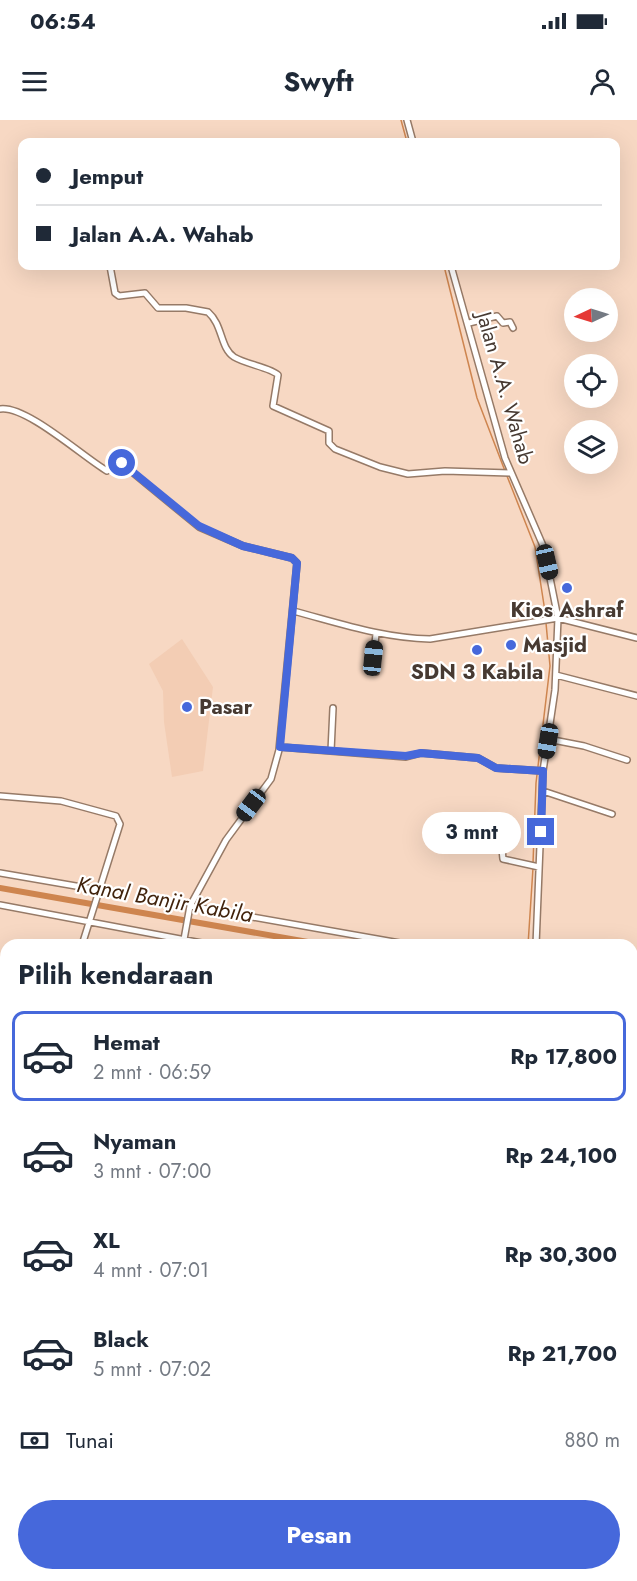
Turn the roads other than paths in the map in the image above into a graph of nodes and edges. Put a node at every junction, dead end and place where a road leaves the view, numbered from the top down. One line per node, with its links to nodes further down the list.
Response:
1 (407, 120): 2 (street)
2 (412, 138)
3 (111, 270): 8 (street)
4 (452, 270): 5 (street, Jalan A.A. Wahab)
5 (469, 323): 6 (street); 8 (street, Jalan A.A. Wahab)
6 (513, 328)
7 (0, 409): 9 (street)
8 (507, 473): 10 (street, Jalan A.A. Wahab)
9 (293, 611): 11 (street); 18 (street)
10 (554, 619): 11 (street); 12 (street); 14 (street, Jalan A.A. Wahab)
11 (376, 634): 13 (street)
12 (637, 638)
13 (376, 672)
14 (556, 675): 15 (street); 17 (street, Jalan A.A. Wahab)
15 (637, 696)
16 (333, 708): 19 (street)
17 (548, 739): 20 (street); 21 (street, Jalan A.A. Wahab)
18 (280, 747): 19 (street); 30 (street)
19 (331, 751): 21 (street)
20 (627, 760)
21 (540, 771): 22 (street, Jalan A.A. Wahab)
22 (543, 790): 24 (street); 26 (street, Jalan A.A. Wahab)
23 (0, 796): 28 (street)
24 (612, 814)
25 (502, 849): 26 (street)
26 (535, 866): 36 (street, Jalan A.A. Wahab)
27 (0, 873): 28 (street)
28 (98, 894): 31 (street)
29 (0, 905): 31 (street)
30 (190, 909): 34 (street); 35 (street)
31 (89, 921): 32 (street); 33 (street)
32 (84, 939)
33 (179, 939)
34 (184, 939)
35 (374, 939)
36 (536, 939)

